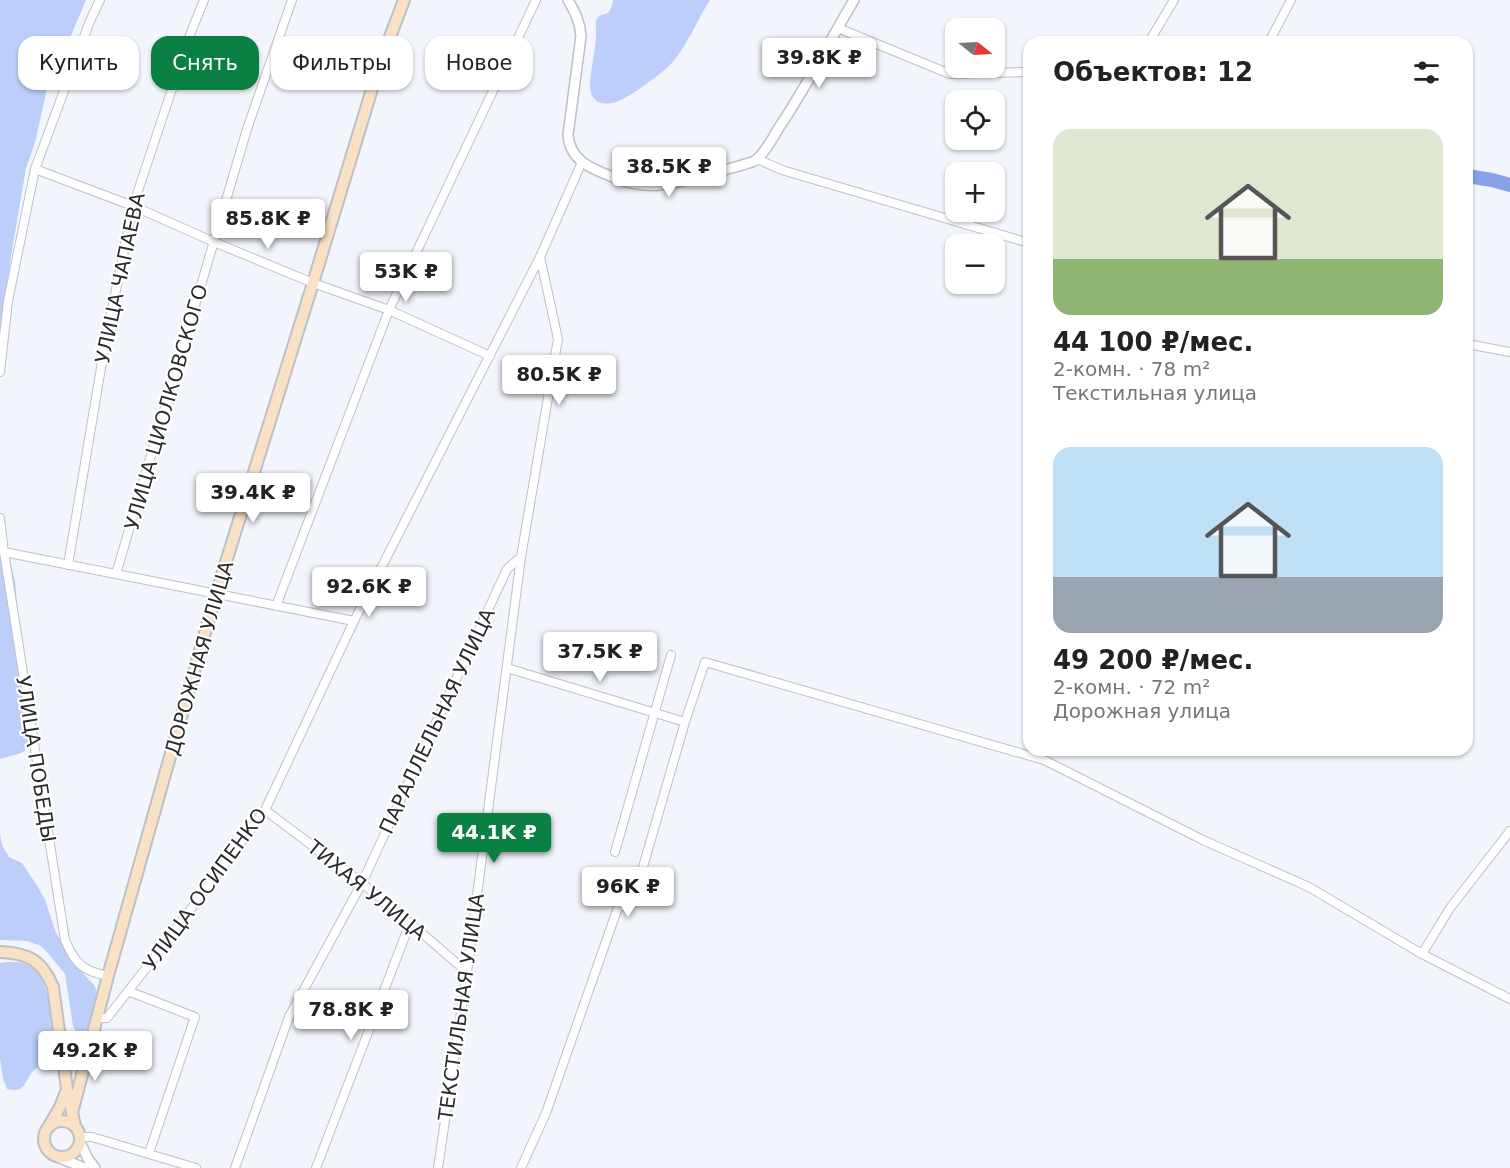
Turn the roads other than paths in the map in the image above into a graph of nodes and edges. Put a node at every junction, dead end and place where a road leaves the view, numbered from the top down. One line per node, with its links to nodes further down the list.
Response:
1 (100, 0): 16 (street)
2 (204, 0): 17 (street, УЛИЦА ЧАПАЕВА)
3 (292, 0): 19 (street, УЛИЦА ЦИОЛКОВСКОГО)
4 (404, 0): 21 (main road, ДОРОЖНАЯ УЛИЦА)
5 (536, 0): 22 (street)
6 (568, 0): 15 (street)
7 (854, 0): 10 (street)
8 (1172, 0): 11 (street)
9 (1291, 0): 12 (street)
10 (838, 28): 13 (street); 14 (street)
11 (1152, 36)
12 (1272, 36)
13 (1023, 72)
14 (757, 159): 15 (street); 18 (street)
15 (582, 162): 20 (street, УЛИЦА ОСИПЕНКО)
16 (35, 169): 17 (street); 26 (street)
17 (132, 206): 19 (street); 30 (street, УЛИЦА ЧАПАЕВА)
18 (1023, 241)
19 (214, 242): 21 (street); 31 (street, УЛИЦА ЦИОЛКОВСКОГО)
20 (540, 257): 25 (street, УЛИЦА ОСИПЕНКО); 29 (street)
21 (313, 283): 22 (street); 32 (main road, ДОРОЖНАЯ УЛИЦА)
22 (389, 310): 25 (street); 33 (street)
23 (1473, 345): 24 (street)
24 (1510, 352)
25 (490, 356): 34 (street, УЛИЦА ОСИПЕНКО)
26 (0, 372)
27 (0, 518): 28 (street, УЛИЦА ПОБЕДЫ)
28 (4, 552): 30 (street); 49 (street, УЛИЦА ПОБЕДЫ)
29 (521, 557): 36 (street, ТЕКСТИЛЬНАЯ УЛИЦА); 44 (street, ПАРАЛЛЕЛЬНАЯ УЛИЦА)
30 (68, 565): 31 (street)
31 (116, 574): 32 (street)
32 (216, 594): 33 (street); 49 (main road, ДОРОЖНАЯ УЛИЦА)
33 (276, 606): 34 (street)
34 (354, 621): 41 (street, УЛИЦА ОСИПЕНКО)
35 (671, 655): 37 (street)
36 (507, 668): 37 (street); 48 (street, ТЕКСТИЛЬНАЯ УЛИЦА)
37 (654, 712): 38 (street); 43 (street)
38 (685, 722): 39 (street); 67 (street)
39 (1023, 754)
40 (1030, 756): 47 (street)
41 (265, 810): 44 (street, ТИХАЯ УЛИЦА); 50 (street, УЛИЦА ОСИПЕНКО)
42 (1510, 831): 47 (street)
43 (615, 852)
44 (362, 883): 45 (street, ТИХАЯ УЛИЦА); 64 (street, ПАРАЛЛЕЛЬНАЯ УЛИЦА)
45 (410, 922): 48 (street, ТИХАЯ УЛИЦА); 65 (street)
46 (0, 952): 54 (main road)
47 (1422, 954): 51 (street)
48 (466, 972): 66 (street, ТЕКСТИЛЬНАЯ УЛИЦА)
49 (108, 976): 52 (main road, ДОРОЖНАЯ УЛИЦА)
50 (128, 992): 52 (street, УЛИЦА ОСИПЕНКО); 59 (street)
51 (1510, 999)
52 (97, 1018): 53 (main road, ДОРОЖНАЯ УЛИЦА)
53 (90, 1044): 54 (main road); 56 (main road, ДОРОЖНАЯ УЛИЦА)
54 (62, 1046): 55 (main road)
55 (67, 1089): 56 (main road); 57 (main road)
56 (72, 1113): 58 (main road)
57 (48, 1127): 58 (main road); 60 (main road)
58 (78, 1135): 59 (street); 60 (main road); 62 (street)
59 (149, 1154): 63 (street)
60 (58, 1157): 61 (street)
61 (84, 1168)
62 (95, 1168)
63 (196, 1168)
64 (235, 1168)
65 (316, 1168)
66 (438, 1168)
67 (521, 1168)

